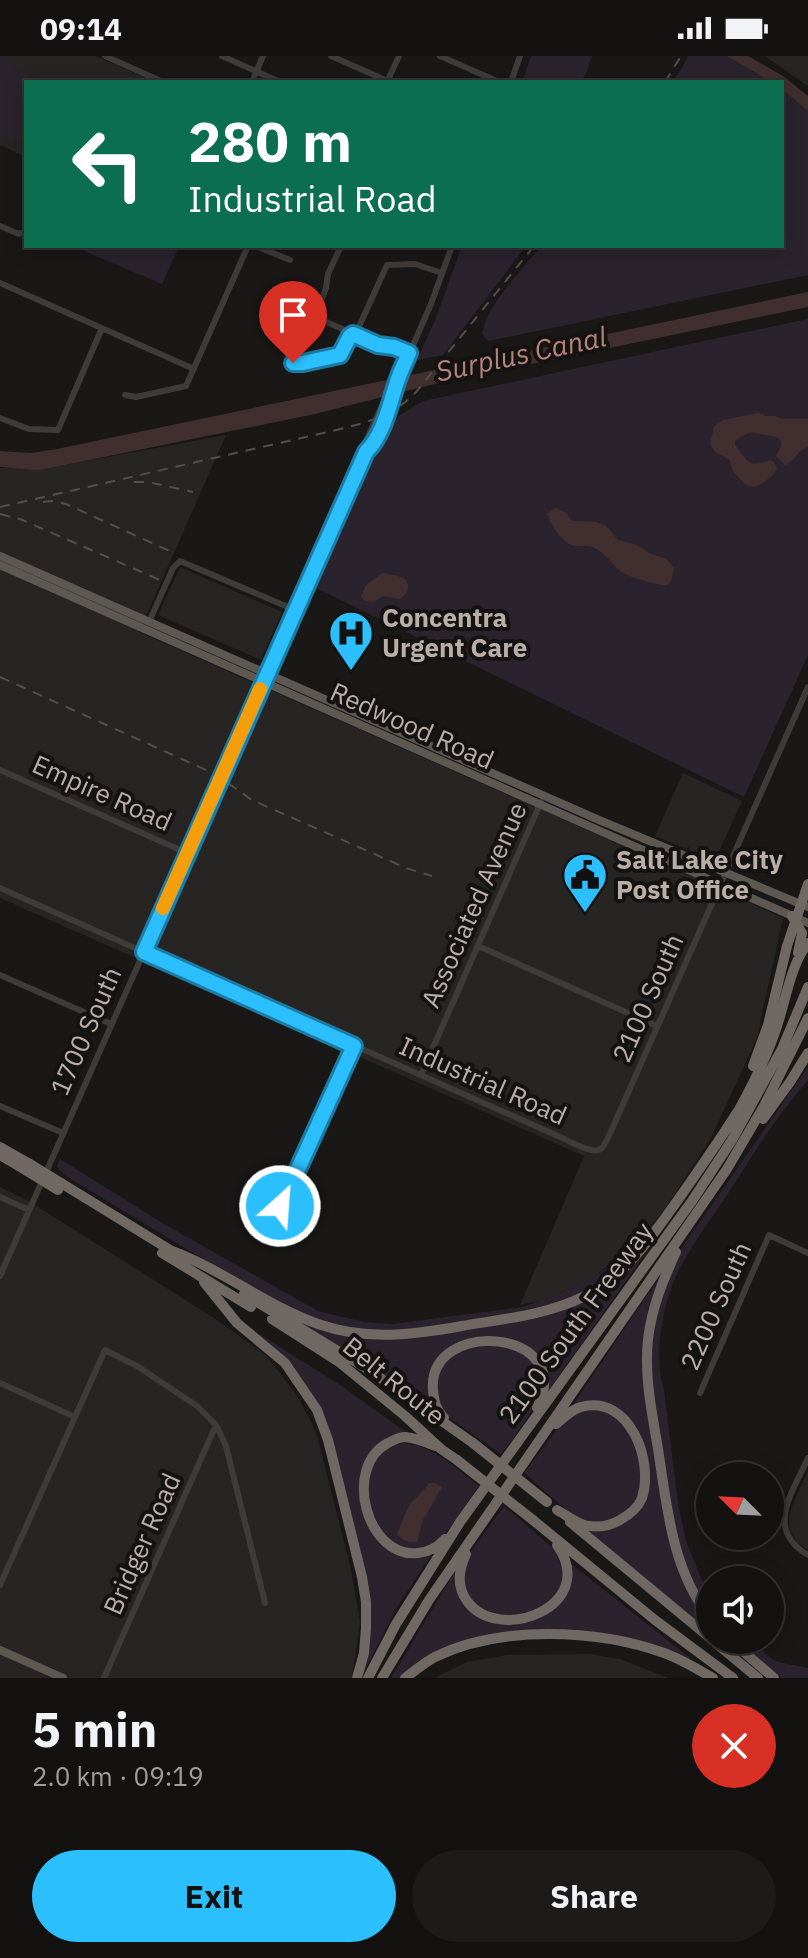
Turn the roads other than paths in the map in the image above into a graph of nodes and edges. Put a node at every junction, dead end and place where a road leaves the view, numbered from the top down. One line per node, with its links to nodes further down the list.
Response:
1 (105, 56): 9 (street)
2 (127, 56): 9 (street)
3 (222, 56): 10 (street)
4 (263, 56): 10 (street)
5 (331, 56): 14 (street)
6 (399, 56): 15 (street)
7 (440, 56): 16 (street)
8 (520, 56): 17 (street)
9 (124, 64): 11 (street)
10 (256, 71): 12 (street); 13 (street)
11 (159, 80)
12 (253, 80)
13 (276, 80)
14 (384, 80)
15 (389, 80)
16 (494, 80)
17 (512, 80)
18 (0, 226): 19 (street)
19 (24, 232)
20 (247, 248): 31 (street)
21 (261, 248): 24 (street)
22 (340, 248): 28 (street)
23 (451, 248): 25 (street, 1700 South)
24 (290, 260)
25 (442, 273): 28 (street); 29 (street, 1700 South)
26 (0, 283): 27 (street)
27 (102, 328): 31 (street); 34 (street)
28 (353, 334): 29 (street); 30 (street)
29 (409, 353): 32 (street, 1700 South)
30 (293, 363)
31 (194, 369): 33 (street)
32 (397, 382): 35 (street, 1700 South); 35 (street, 1700 South)
33 (125, 395)
34 (0, 418)
35 (366, 452): 38 (street, 1700 South)
36 (0, 556): 39 (main road, Redwood Road)
37 (0, 565): 40 (main road, Redwood Road)
38 (295, 610): 39 (street); 40 (street, 1700 South)
39 (149, 622): 40 (main road, Redwood Road)
40 (265, 678): 43 (main road, Redwood Road); 44 (street, 1700 South)
41 (808, 687): 45 (street, 2100 South)
42 (0, 770): 44 (street, Empire Road)
43 (542, 800): 45 (main road, Redwood Road); 46 (main road, Redwood Road); 53 (street, Associated Avenue)
44 (187, 853): 54 (street, 1700 South)
45 (725, 872): 46 (street, 2100 South); 49 (main road, Redwood Road)
46 (720, 883): 50 (main road, Redwood Road); 60 (street, 2100 South)
47 (808, 884): 75 (highway, bridge)
48 (0, 888): 54 (street, Industrial Road)
49 (808, 907)
50 (792, 915): 51 (main road, Redwood Road); 55 (highway)
51 (808, 923)
52 (808, 943): 55 (highway)
53 (478, 946): 60 (street); 64 (street, Associated Avenue)
54 (144, 952): 59 (street, 1700 South); 61 (street, Industrial Road)
55 (794, 970): 67 (highway)
56 (0, 975): 59 (street)
57 (808, 987): 80 (highway, 2100 South Freeway)
58 (808, 1018): 73 (highway, 2100 South Freeway)
59 (111, 1024): 68 (street, 1700 South)
60 (657, 1026): 70 (street, 2100 South)
61 (354, 1046): 64 (street, Industrial Road); 78 (street)
62 (808, 1053): 65 (highway)
63 (808, 1063): 65 (highway)
64 (421, 1075): 70 (street, Industrial Road)
65 (790, 1082): 73 (highway)
66 (0, 1106): 68 (street)
67 (738, 1111): 75 (highway); 80 (highway)
68 (63, 1133): 79 (street, 1700 South)
69 (0, 1147): 72 (highway, Belt Route)
70 (601, 1149)
71 (0, 1155): 72 (highway, Belt Route)
72 (28, 1168): 74 (highway, Belt Route, bridge)
73 (727, 1169): 77 (highway, 2100 South Freeway)
74 (59, 1187): 81 (highway, Belt Route); 83 (highway, Belt Route)
75 (687, 1187): 81 (highway)
76 (0, 1197): 79 (street)
77 (704, 1202): 89 (highway, 2100 South Freeway); 100 (highway)
78 (276, 1208)
79 (29, 1210): 84 (street, 1700 South)
80 (678, 1220): 93 (highway, 2100 South Freeway)
81 (172, 1251): 90 (highway, Belt Route)
82 (808, 1253): 86 (street, 2200 South)
83 (198, 1274): 91 (highway, Belt Route); 108 (highway)
84 (0, 1276)
85 (0, 1383): 87 (street)
86 (700, 1393)
87 (75, 1417): 88 (street); 99 (street)
88 (216, 1425): 101 (street); 107 (street, Bridger Road)
89 (543, 1436): 94 (highway); 97 (highway, 2100 South Freeway)
90 (470, 1441): 93 (highway); 94 (highway, Belt Route, bridge)
91 (441, 1449): 95 (highway); 96 (highway, Belt Route, bridge)
92 (808, 1458): 98 (street)
93 (498, 1468): 95 (highway, 2100 South Freeway)
94 (557, 1510): 102 (highway, Belt Route)
95 (460, 1522): 109 (highway, 2100 South Freeway)
96 (543, 1529): 97 (highway); 113 (highway, Belt Route)
97 (468, 1543): 110 (highway, 2100 South Freeway)
98 (808, 1555)
99 (0, 1585)
100 (696, 1597)
101 (265, 1603)
102 (696, 1626)
103 (0, 1650): 106 (main road)
104 (729, 1654): 114 (highway, Belt Route)
105 (746, 1654): 115 (highway)
106 (63, 1678)
107 (104, 1678)
108 (357, 1678)
109 (368, 1678)
110 (382, 1678)
111 (405, 1678): 112 (highway)
112 (713, 1678)
113 (733, 1678)
114 (758, 1678)
115 (774, 1678)

